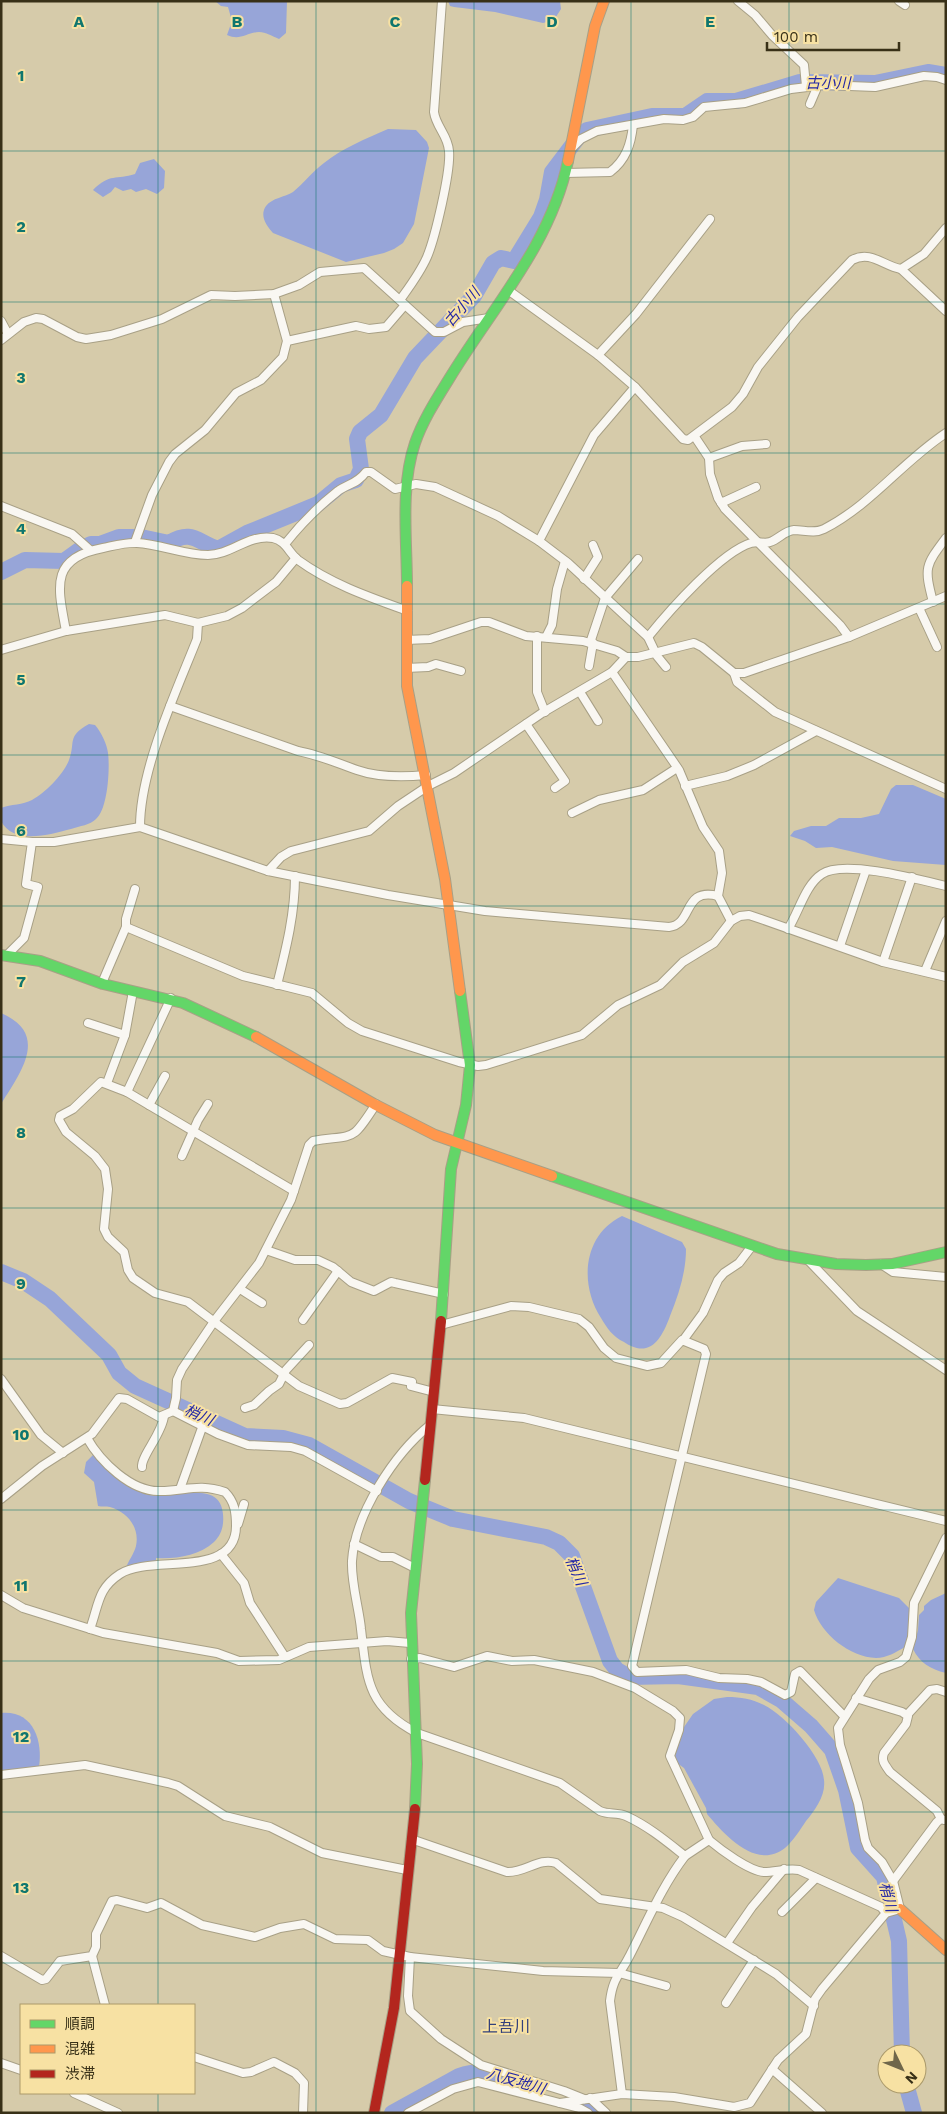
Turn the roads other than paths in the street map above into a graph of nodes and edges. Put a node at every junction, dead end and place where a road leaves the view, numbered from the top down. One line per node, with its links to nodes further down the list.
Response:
1 (442, 1): 16 (street)
2 (604, 1): 9 (street)
3 (738, 1): 6 (street)
4 (946, 80): 5 (street)
5 (816, 85): 6 (street); 7 (street)
6 (806, 86): 8 (street)
7 (810, 104)
8 (633, 125): 9 (street); 10 (street)
9 (570, 150): 10 (street)
10 (564, 173): 14 (street)
11 (710, 219): 23 (street)
12 (946, 228): 13 (street)
13 (901, 269): 17 (street); 26 (street)
14 (508, 290): 18 (street); 23 (street)
15 (274, 294): 16 (street); 20 (street); 22 (street)
16 (402, 302): 18 (street); 22 (street)
17 (946, 311)
18 (490, 318): 29 (street)
19 (1, 322): 20 (street)
20 (8, 334): 21 (street)
21 (1, 340)
22 (287, 342): 34 (street)
23 (598, 355): 24 (street)
24 (635, 388): 26 (street); 35 (street)
25 (946, 433): 36 (street)
26 (695, 437): 28 (street)
27 (766, 444): 28 (street)
28 (709, 458): 31 (street)
29 (408, 486): 35 (street); 37 (street); 48 (street)
30 (756, 487): 31 (street)
31 (721, 503): 36 (street)
32 (1, 506): 39 (street)
33 (946, 538): 46 (street)
34 (134, 542): 37 (street); 39 (street)
35 (539, 542): 42 (street)
36 (760, 542): 53 (street); 54 (street)
37 (285, 544): 40 (street)
38 (593, 545): 43 (street)
39 (90, 550): 50 (street)
40 (296, 558): 48 (street); 49 (street)
41 (638, 559): 45 (street)
42 (565, 561): 43 (street); 52 (street)
43 (584, 578): 45 (street)
44 (946, 596): 46 (street)
45 (606, 598): 53 (street); 56 (street)
46 (933, 602): 47 (street)
47 (919, 608): 54 (street); 57 (street)
48 (408, 611): 55 (street)
49 (198, 624): 50 (street); 68 (street)
50 (66, 631): 58 (street)
51 (537, 636): 52 (street); 55 (street); 69 (street)
52 (546, 637): 56 (street)
53 (648, 637): 59 (street)
54 (849, 637): 66 (street)
55 (406, 640): 63 (street)
56 (591, 643): 60 (street); 61 (street)
57 (937, 648)
58 (1, 650)
59 (656, 652): 60 (street); 62 (street); 66 (street)
60 (626, 657): 65 (street)
61 (589, 666)
62 (666, 667)
63 (406, 668): 64 (street); 74 (street)
64 (461, 670)
65 (612, 672): 67 (street); 73 (street)
66 (734, 673): 72 (street)
67 (580, 692): 69 (street); 70 (street)
68 (170, 706): 74 (street); 80 (street)
69 (545, 712): 71 (street)
70 (598, 721)
71 (526, 724): 75 (street); 77 (street)
72 (816, 731): 76 (street); 78 (street)
73 (677, 768): 76 (street); 79 (street)
74 (426, 775): 75 (street)
75 (428, 786): 84 (street); 90 (street)
76 (685, 786): 89 (street)
77 (555, 788)
78 (946, 789)
79 (572, 813)
80 (140, 827): 82 (street); 84 (street)
81 (1, 839): 82 (street)
82 (32, 842): 96 (street)
83 (866, 870): 86 (street); 94 (street); 95 (street)
84 (268, 871): 85 (street)
85 (295, 876): 90 (street); 101 (street)
86 (912, 877): 87 (street); 97 (street)
87 (946, 886)
88 (135, 889): 93 (street)
89 (718, 896): 90 (street); 92 (street)
90 (449, 906): 106 (street)
91 (946, 921): 98 (street)
92 (731, 922): 94 (street); 106 (street)
93 (126, 927): 100 (street); 101 (street)
94 (788, 928): 95 (street)
95 (840, 946): 97 (street)
96 (4, 955): 100 (street)
97 (883, 962): 98 (street)
98 (925, 971): 99 (street)
99 (946, 977)
100 (102, 984): 102 (street)
101 (277, 985): 106 (street)
102 (133, 991): 103 (street); 105 (street)
103 (171, 998): 109 (street); 111 (street)
104 (88, 1023): 105 (street)
105 (125, 1035): 108 (street)
106 (470, 1065): 114 (street)
107 (165, 1076): 112 (street)
108 (107, 1083): 109 (street); 127 (street)
109 (127, 1092): 112 (street)
110 (208, 1104): 113 (street)
111 (376, 1104): 114 (street); 116 (street)
112 (149, 1105): 113 (street)
113 (193, 1132): 115 (street); 116 (street)
114 (456, 1143): 117 (street); 125 (street)
115 (182, 1156)
116 (294, 1191): 118 (street)
117 (752, 1246): 120 (street); 130 (street)
118 (266, 1250): 122 (street); 124 (street)
119 (946, 1252): 121 (street)
120 (807, 1259): 121 (street); 132 (street)
121 (881, 1264): 123 (street)
122 (338, 1271): 125 (street); 128 (street)
123 (946, 1277)
124 (240, 1289): 126 (street); 127 (street)
125 (444, 1294): 129 (street)
126 (262, 1303)
127 (214, 1320): 133 (street); 138 (street)
128 (303, 1320)
129 (441, 1325): 130 (street); 135 (street)
130 (684, 1339): 144 (street)
131 (309, 1345): 133 (street)
132 (946, 1370)
133 (285, 1375): 135 (street); 136 (street)
134 (1, 1379): 143 (street)
135 (434, 1392): 137 (street)
136 (245, 1408)
137 (432, 1409): 141 (street); 144 (street)
138 (173, 1411): 139 (street); 140 (street)
139 (164, 1416): 142 (street); 145 (street)
140 (203, 1425): 146 (street); 147 (street)
141 (430, 1425): 146 (street); 155 (street)
142 (87, 1438): 143 (street); 147 (street)
143 (62, 1454): 148 (street)
144 (681, 1456): 150 (street); 165 (street)
145 (142, 1467)
146 (380, 1486): 153 (street)
147 (180, 1489): 151 (street)
148 (1, 1499)
149 (244, 1504): 151 (street)
150 (946, 1521)
151 (236, 1531): 154 (street)
152 (946, 1538): 163 (street)
153 (354, 1544): 155 (street); 158 (street)
154 (221, 1554): 157 (street); 160 (street)
155 (415, 1568): 159 (street)
156 (1, 1595): 157 (street)
157 (90, 1629): 160 (street)
158 (362, 1643): 159 (street); 160 (street); 166 (street)
159 (410, 1643): 161 (street)
160 (286, 1657)
161 (411, 1659): 166 (street); 170 (street)
162 (946, 1692): 164 (street)
163 (856, 1698): 164 (street); 165 (street)
164 (907, 1715): 168 (street)
165 (844, 1716): 175 (street)
166 (417, 1732): 169 (street); 171 (street)
167 (1, 1775): 173 (street)
168 (943, 1820): 175 (street)
169 (411, 1839): 173 (street); 176 (street)
170 (709, 1840): 171 (street); 172 (street)
171 (685, 1856): 176 (street)
172 (784, 1869): 174 (street); 180 (street)
173 (407, 1870): 184 (street)
174 (816, 1878): 178 (street); 179 (street)
175 (893, 1880): 177 (street)
176 (654, 1906): 180 (street); 186 (street)
177 (898, 1910): 179 (street); 181 (street)
178 (782, 1912)
179 (886, 1913): 190 (street)
180 (727, 1943): 185 (street)
181 (946, 1950)
182 (1, 1956): 183 (street)
183 (92, 1956): 184 (street); 189 (street)
184 (405, 1956): 186 (street); 197 (street); 203 (street)
185 (754, 1960): 188 (street); 190 (street)
186 (619, 1973): 187 (street); 196 (street)
187 (666, 1986)
188 (726, 2003)
189 (105, 2004)
190 (814, 2006): 193 (street)
191 (195, 2057): 202 (street)
192 (1, 2063): 194 (street)
193 (772, 2069): 199 (street); 208 (street)
194 (20, 2070)
195 (79, 2094): 201 (street)
196 (622, 2094): 197 (street); 199 (street)
197 (587, 2099): 198 (street); 206 (street)
198 (560, 2103): 200 (street); 204 (street)
199 (715, 2104): 207 (street)
200 (570, 2109): 205 (street)
201 (118, 2113)
202 (303, 2113)
203 (374, 2113)
204 (408, 2113)
205 (588, 2113)
206 (606, 2113)
207 (712, 2113)
208 (822, 2113)

